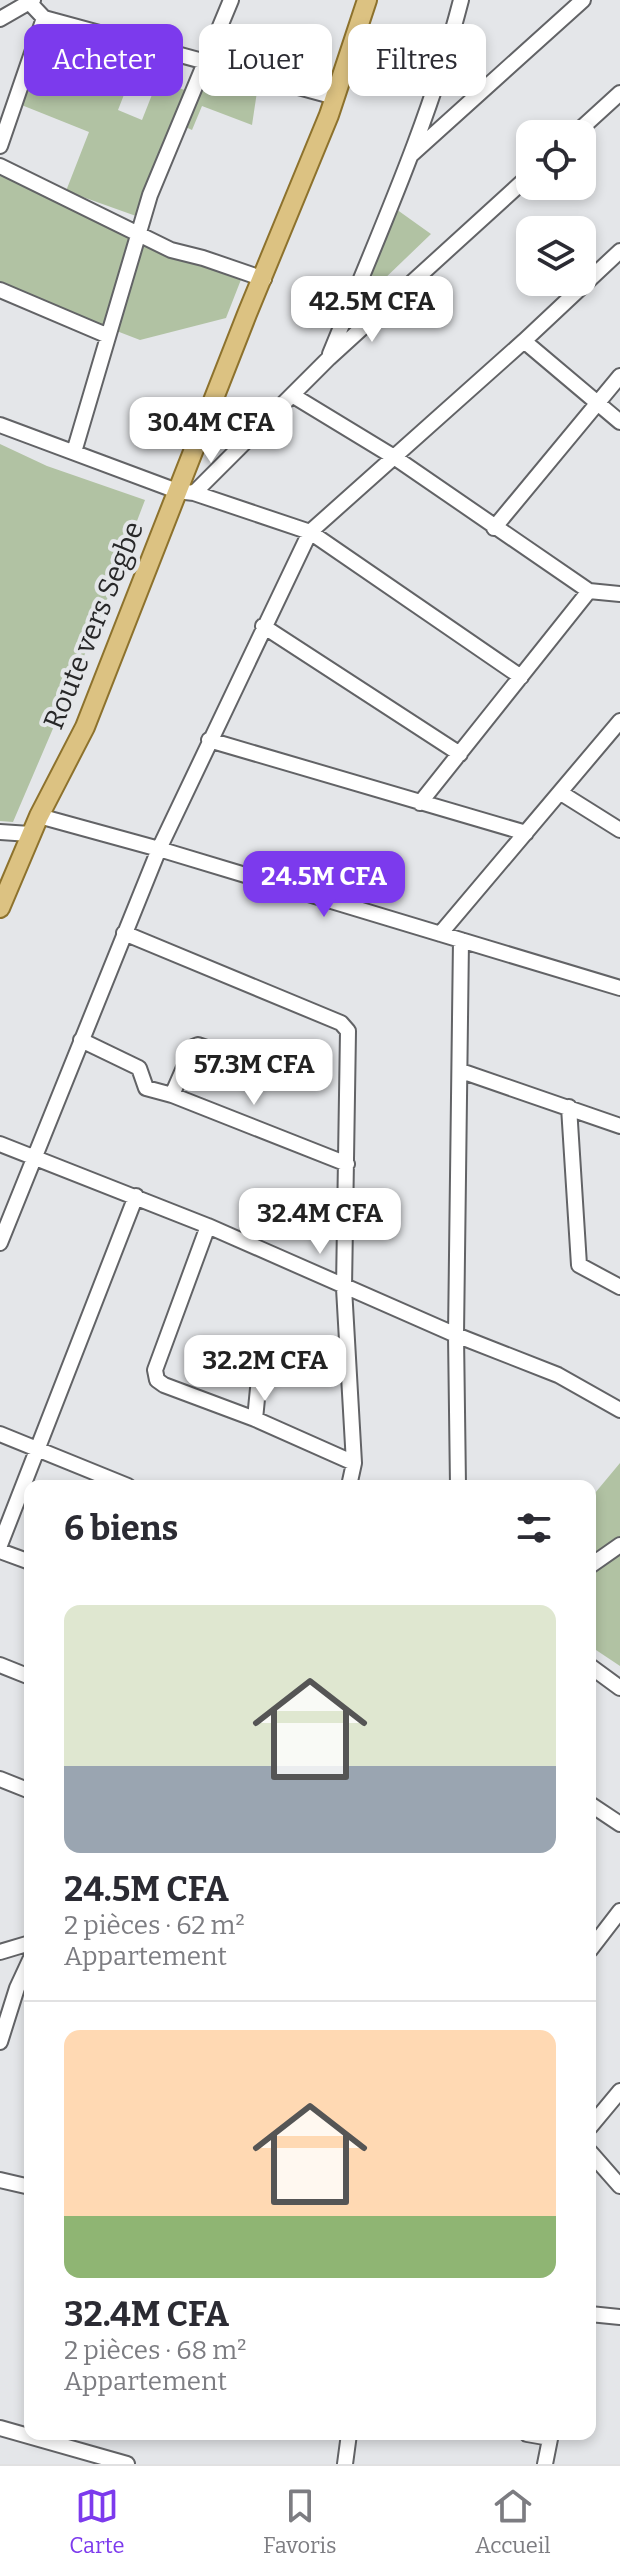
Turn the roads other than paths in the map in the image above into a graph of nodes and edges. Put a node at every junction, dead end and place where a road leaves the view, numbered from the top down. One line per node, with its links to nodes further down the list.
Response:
1 (231, 0): 8 (street)
2 (367, 0): 12 (main road, Route vers Segbe)
3 (461, 0): 16 (street)
4 (30, 1): 6 (street); 7 (street)
5 (576, 3): 16 (street)
6 (44, 18): 9 (street); 15 (street)
7 (0, 19)
8 (221, 24)
9 (199, 60)
10 (199, 77): 19 (street)
11 (331, 96): 12 (street)
12 (335, 97): 21 (main road, Route vers Segbe)
13 (617, 100): 14 (street)
14 (592, 120)
15 (0, 146)
16 (409, 156): 25 (street)
17 (0, 166): 19 (street)
18 (516, 188): 25 (street)
19 (139, 233): 21 (street); 23 (street)
20 (616, 261): 24 (street)
21 (264, 279): 33 (main road, Route vers Segbe)
22 (0, 290): 23 (street)
23 (106, 335): 31 (street)
24 (524, 341): 28 (street); 32 (street)
25 (329, 358): 27 (street)
26 (620, 376): 28 (street)
27 (292, 395): 32 (street); 33 (street)
28 (598, 403): 29 (street); 34 (street)
29 (620, 422)
30 (0, 425): 31 (street)
31 (74, 452): 33 (street)
32 (394, 457): 34 (street); 35 (street)
33 (186, 492): 35 (street); 45 (main road, Route vers Segbe)
34 (494, 528): 36 (street)
35 (310, 532): 38 (street); 39 (street)
36 (589, 591): 37 (street); 39 (street)
37 (620, 594)
38 (263, 626): 41 (street); 42 (street)
39 (521, 677): 42 (street)
40 (620, 721): 43 (street)
41 (209, 740): 44 (street); 50 (street)
42 (460, 754): 44 (street)
43 (561, 793): 46 (street); 48 (street)
44 (420, 803): 48 (street)
45 (39, 816): 49 (main road, Route vers Segbe); 50 (street)
46 (620, 830)
47 (0, 832): 49 (street)
48 (526, 833): 53 (street)
49 (30, 834): 51 (main road, Route vers Segbe)
50 (159, 849): 52 (street); 53 (street)
51 (0, 908)
52 (124, 933): 56 (street); 64 (street)
53 (440, 934): 54 (street)
54 (461, 940): 55 (street); 58 (street)
55 (620, 988)
56 (81, 1040): 59 (street); 63 (street)
57 (250, 1063): 59 (street)
58 (461, 1071): 60 (street); 72 (street)
59 (172, 1095): 64 (street)
60 (569, 1107): 61 (street); 69 (street)
61 (620, 1126)
62 (0, 1144): 63 (street)
63 (35, 1157): 65 (street); 67 (street)
64 (347, 1164): 71 (street)
65 (136, 1196): 66 (street); 77 (street)
66 (208, 1226): 71 (street); 75 (street)
67 (0, 1243)
68 (562, 1258): 69 (street)
69 (579, 1265): 70 (street)
70 (620, 1287)
71 (344, 1288): 72 (street); 78 (street)
72 (456, 1335): 74 (street); 82 (street)
73 (262, 1348): 75 (street)
74 (620, 1410)
75 (255, 1419): 78 (street)
76 (0, 1434): 77 (street)
77 (37, 1449): 79 (street); 80 (street)
78 (354, 1463): 81 (street)
79 (25, 1480)
80 (113, 1480)
81 (350, 1480)
82 (458, 1480)
83 (24, 1484): 85 (street)
84 (620, 1545): 87 (street)
85 (0, 1548): 86 (street)
86 (24, 1559)
87 (596, 1562)
88 (0, 1665): 89 (street)
89 (24, 1675)
90 (596, 1675): 91 (street)
91 (620, 1688)
92 (0, 1779): 93 (street)
93 (24, 1789)
94 (596, 1808): 95 (street)
95 (620, 1824)
96 (620, 1911): 97 (street)
97 (596, 1942)
98 (24, 1945): 99 (street)
99 (0, 1952)
100 (24, 1972): 101 (street)
101 (2, 2018): 102 (street)
102 (0, 2042)
103 (620, 2091): 104 (street)
104 (596, 2120)
105 (596, 2159): 108 (street)
106 (0, 2180): 107 (street)
107 (24, 2186)
108 (620, 2186)
109 (596, 2315): 110 (street)
110 (620, 2317)
111 (0, 2428): 112 (street)
112 (24, 2434)
113 (45, 2440): 117 (street)
114 (87, 2440): 117 (street)
115 (348, 2440): 119 (street)
116 (550, 2440): 120 (street)
117 (86, 2451): 118 (street)
118 (127, 2464)
119 (345, 2464)
120 (545, 2464)

